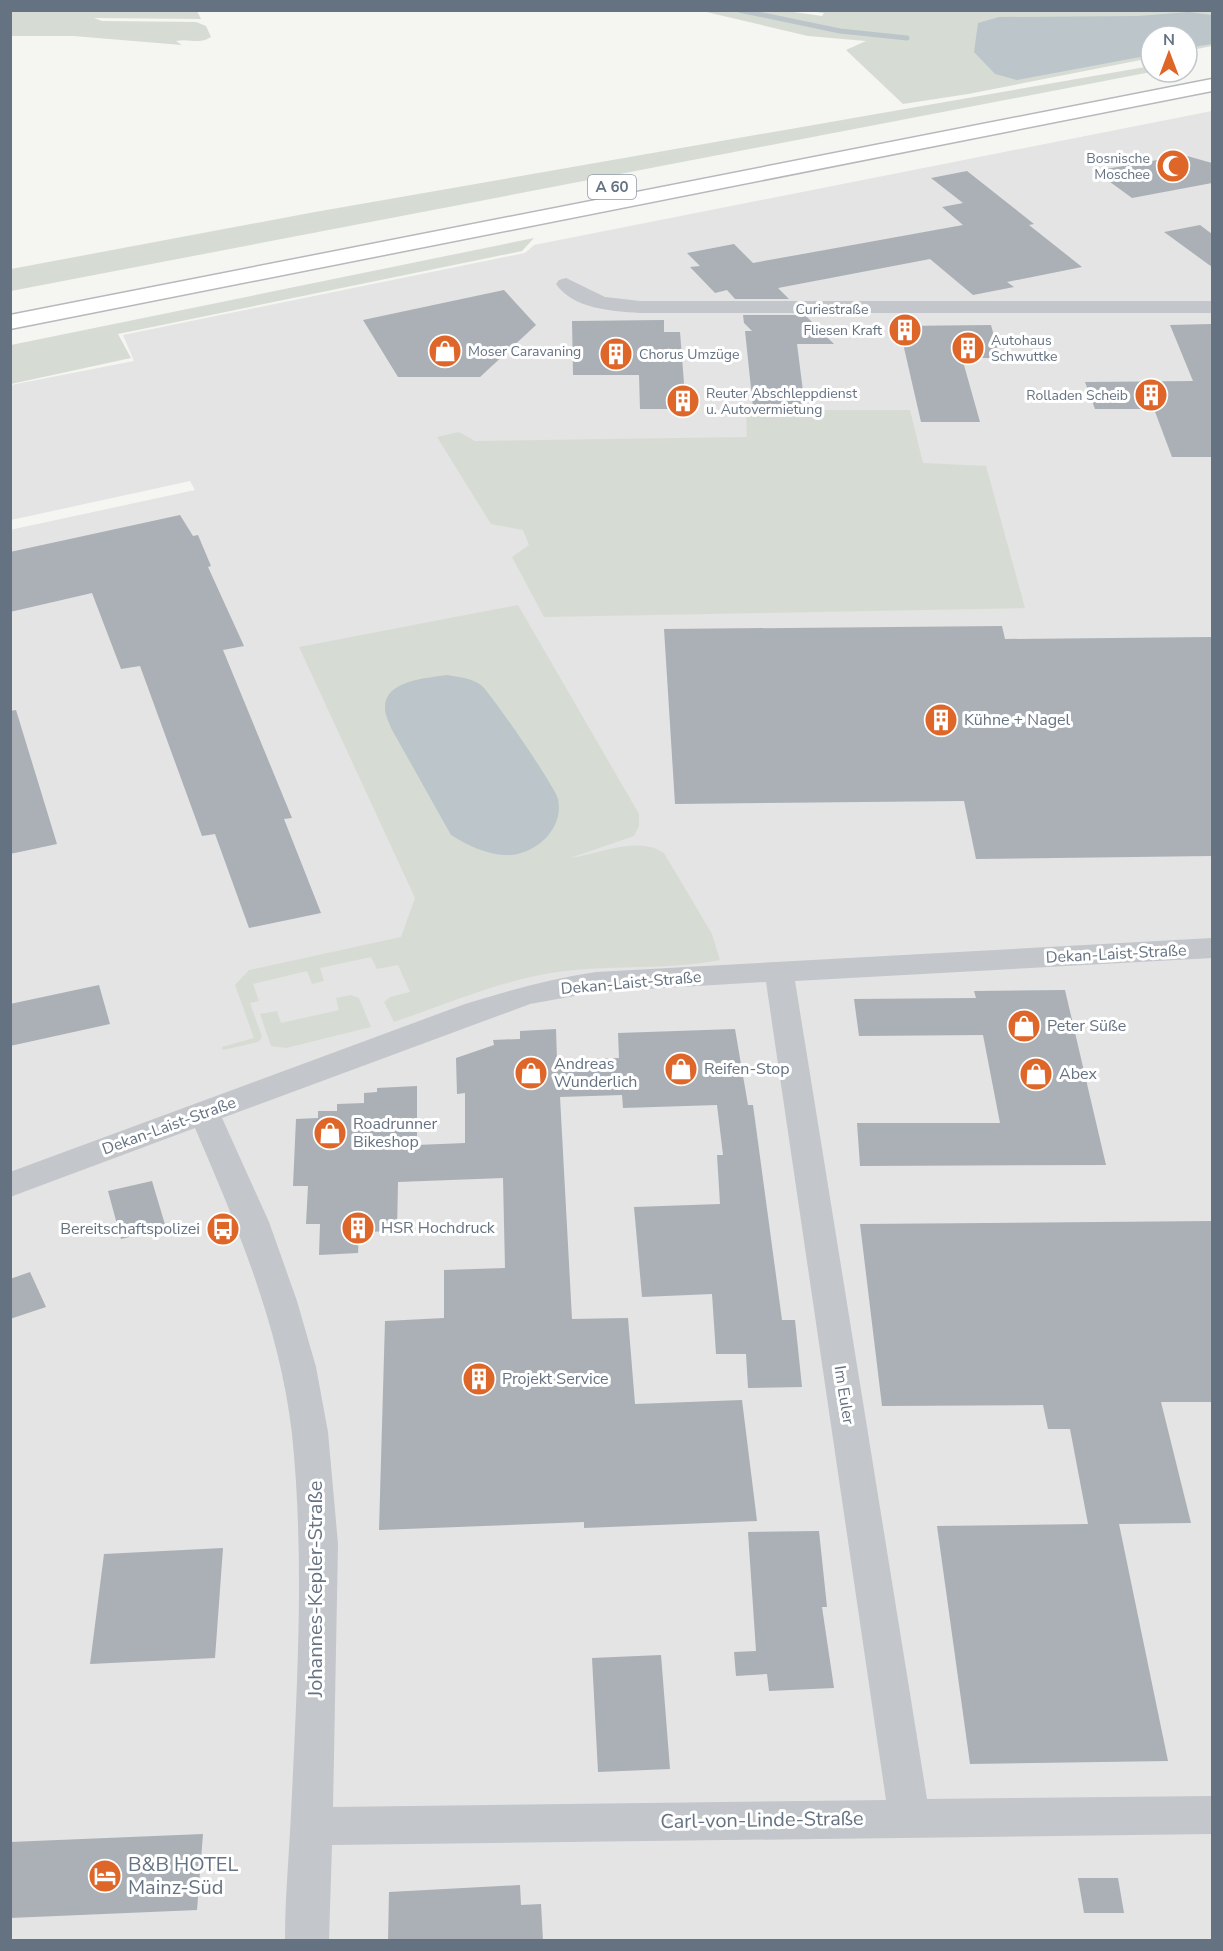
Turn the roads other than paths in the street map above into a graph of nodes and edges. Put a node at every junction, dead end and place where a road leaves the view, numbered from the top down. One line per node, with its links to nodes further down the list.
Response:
1 (1212, 70): 4 (highway, A 60)
2 (1212, 86): 6 (highway, A 60)
3 (566, 284): 5 (street, Curiestraße)
4 (10, 303)
5 (1212, 307)
6 (10, 322)
7 (1212, 948): 8 (street, Dekan-Laist-Straße)
8 (779, 972): 9 (street, Dekan-Laist-Straße); 12 (street, Im Euler)
9 (204, 1113): 10 (street, Dekan-Laist-Straße); 13 (street, Johannes-Kepler-Straße)
10 (10, 1185)
11 (1212, 1815): 12 (street, Carl-von-Linde-Straße)
12 (909, 1817): 13 (street, Carl-von-Linde-Straße)
13 (312, 1826): 14 (street, Johannes-Kepler-Straße)
14 (307, 1941)

